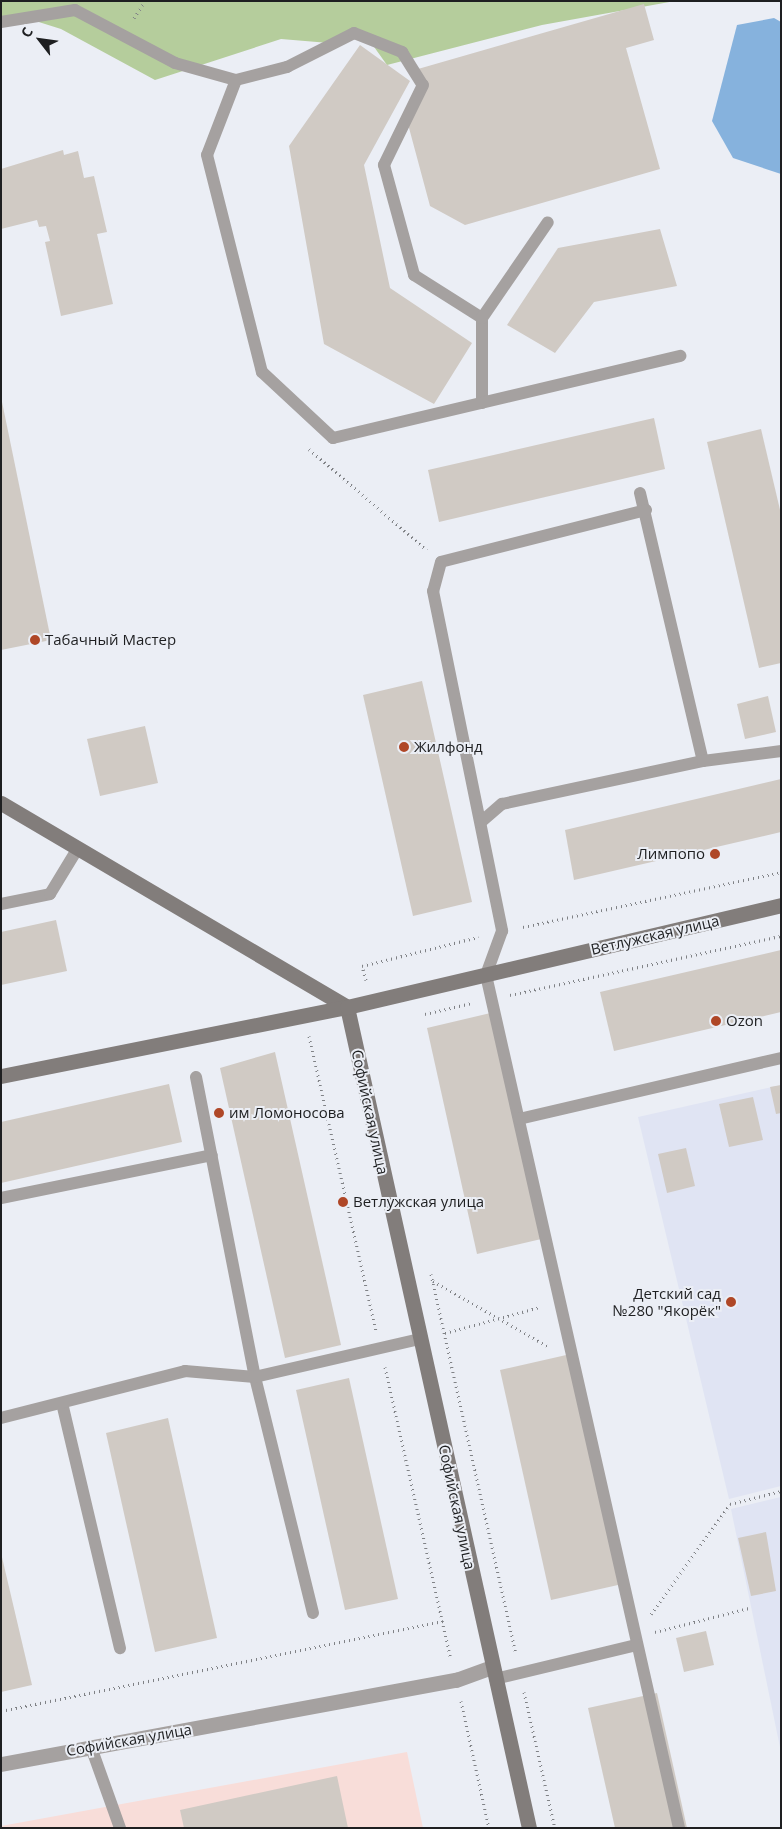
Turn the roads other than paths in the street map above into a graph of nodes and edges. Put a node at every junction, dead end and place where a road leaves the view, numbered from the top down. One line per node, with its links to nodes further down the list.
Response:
1 (1, 22): 2 (lane)
2 (236, 80): 4 (lane); 6 (lane)
3 (548, 222): 4 (lane)
4 (482, 318): 6 (lane)
5 (680, 356): 6 (lane)
6 (482, 403)
7 (640, 493): 8 (lane)
8 (646, 510): 10 (lane); 12 (lane)
9 (781, 751): 10 (lane)
10 (703, 761): 12 (lane)
11 (1, 803): 13 (main road)
12 (481, 822): 16 (lane)
13 (78, 848): 14 (lane); 17 (main road)
14 (1, 904)
15 (781, 906): 16 (main road, Ветлужская улица)
16 (486, 975): 17 (main road, Ветлужская улица); 21 (lane)
17 (347, 1007): 19 (main road, Ветлужская улица); 24 (main road, Софийская улица)
18 (781, 1058): 21 (lane)
19 (1, 1076)
20 (196, 1077): 22 (lane)
21 (518, 1119): 29 (lane)
22 (212, 1155): 23 (lane); 25 (lane)
23 (1, 1198)
24 (420, 1339): 25 (lane); 31 (main road, Софийская улица)
25 (255, 1377): 26 (lane); 28 (lane)
26 (62, 1403): 27 (lane); 30 (lane)
27 (1, 1418)
28 (313, 1613)
29 (636, 1641): 31 (lane); 36 (lane)
30 (120, 1648)
31 (494, 1673): 32 (street, Софийская улица); 35 (main road, Софийская улица)
32 (91, 1747): 33 (street, Софийская улица); 34 (lane)
33 (1, 1764)
34 (120, 1828)
35 (529, 1828)
36 (679, 1828)

